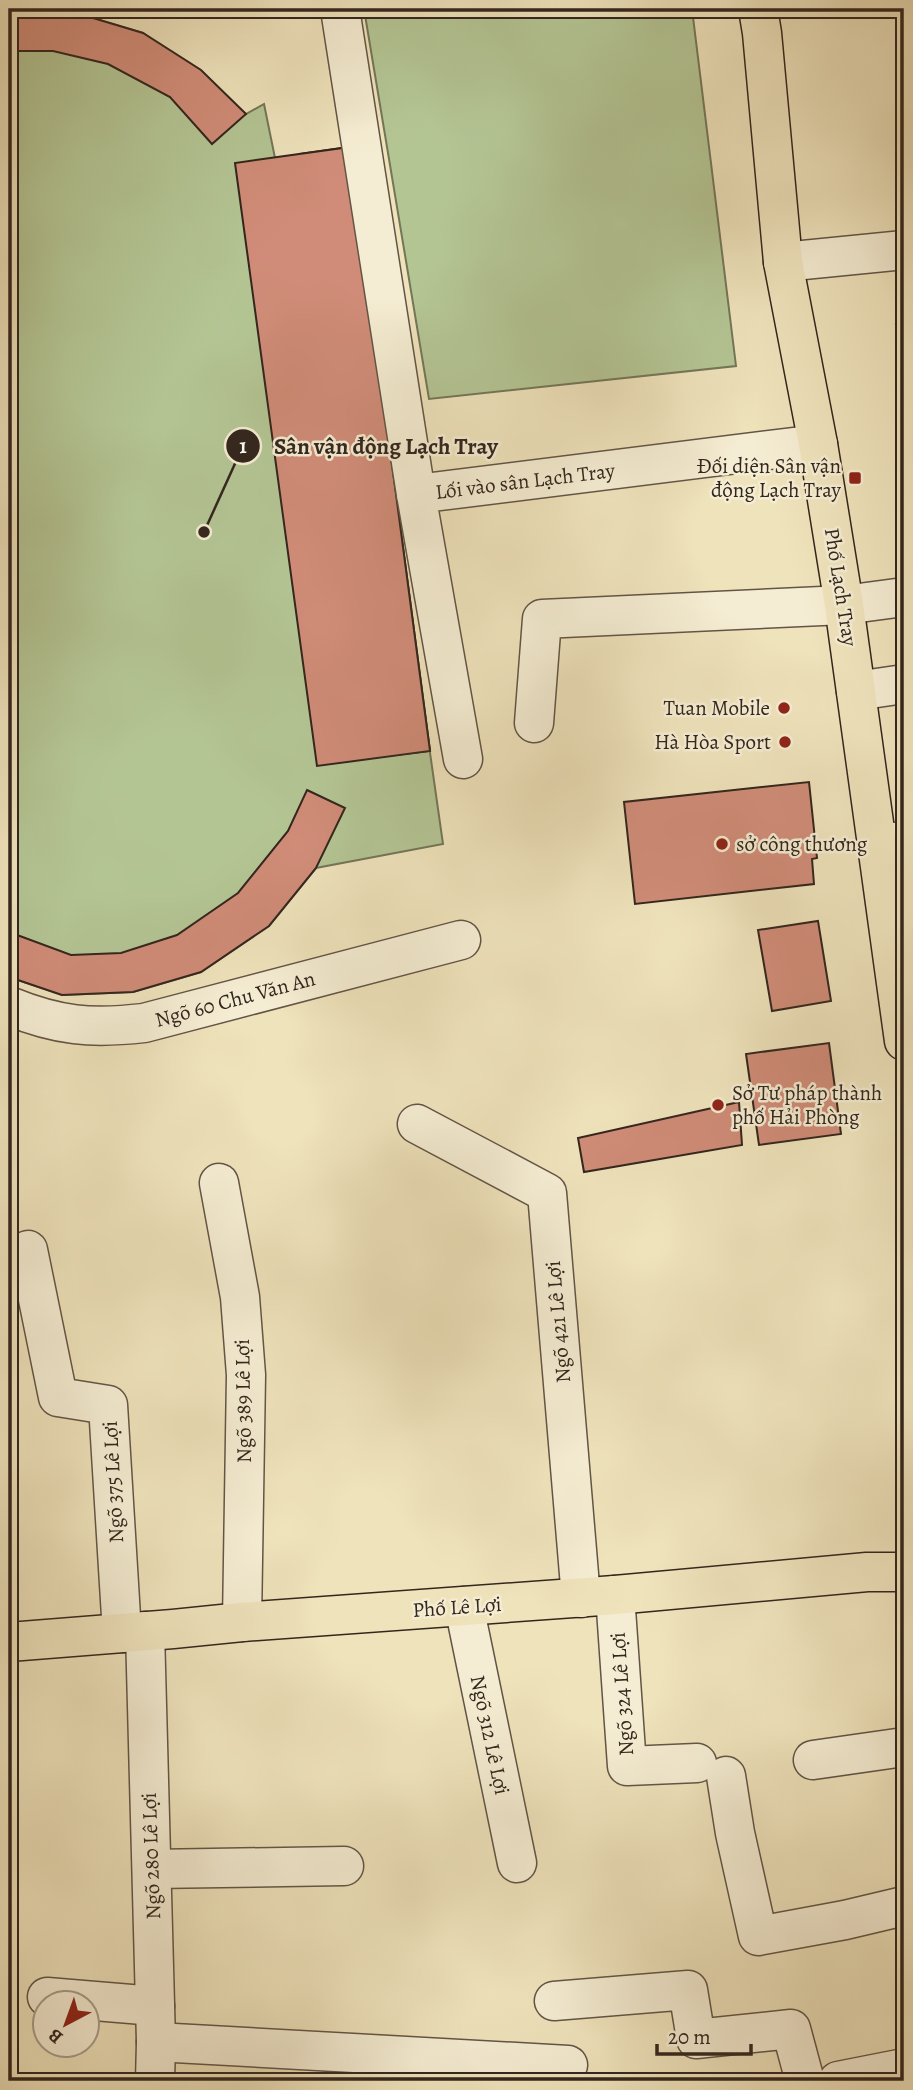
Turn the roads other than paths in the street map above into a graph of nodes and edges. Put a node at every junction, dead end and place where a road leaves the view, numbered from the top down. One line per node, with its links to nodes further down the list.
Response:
1 (341, 9): 6 (street)
2 (758, 9): 4 (main road, Phố Lạch Tray)
3 (904, 250): 4 (street)
4 (783, 262): 5 (main road, Phố Lạch Tray)
5 (818, 444): 6 (street, Lối vào sân Lạch Tray); 8 (main road, Phố Lạch Tray)
6 (416, 494): 12 (street, Lối vào sân Lạch Tray)
7 (904, 597): 8 (street)
8 (844, 604): 10 (main road, Phố Lạch Tray); 11 (street)
9 (904, 684): 10 (street)
10 (856, 691): 13 (main road, Phố Lạch Tray)
11 (534, 723)
12 (463, 759)
13 (891, 843): 16 (main road, Phố Lạch Tray)
14 (460, 940): 15 (street, Ngõ 60 Chu Văn An)
15 (9, 1006)
16 (904, 1041)
17 (417, 1125): 21 (street, Ngõ 421 Lê Lợi)
18 (219, 1183): 23 (street, Ngõ 389 Lê Lợi)
19 (28, 1250): 24 (street, Ngõ 375 Lê Lợi)
20 (904, 1572): 21 (main road, Phố Lê Lợi)
21 (598, 1596): 22 (main road, Phố Lê Lợi); 31 (street, Ngõ 324 Lê Lợi)
22 (464, 1606): 23 (main road, Phố Lê Lợi); 28 (street, Ngõ 312 Lê Lợi)
23 (242, 1622): 24 (main road, Phố Lê Lợi)
24 (133, 1632): 25 (main road, Phố Lê Lợi); 30 (street, Ngõ 280 Lê Lợi)
25 (9, 1642)
26 (904, 1747): 27 (street)
27 (813, 1760)
28 (517, 1863)
29 (344, 1866): 30 (street)
30 (152, 1869): 34 (street, Ngõ 280 Lê Lợi)
31 (904, 1906)
32 (554, 2001): 38 (street)
33 (102, 2011): 34 (street)
34 (156, 2024): 35 (street); 37 (street, Ngõ 280 Lê Lợi)
35 (568, 2065)
36 (904, 2068): 39 (street)
37 (155, 2081)
38 (805, 2081)
39 (838, 2081)

